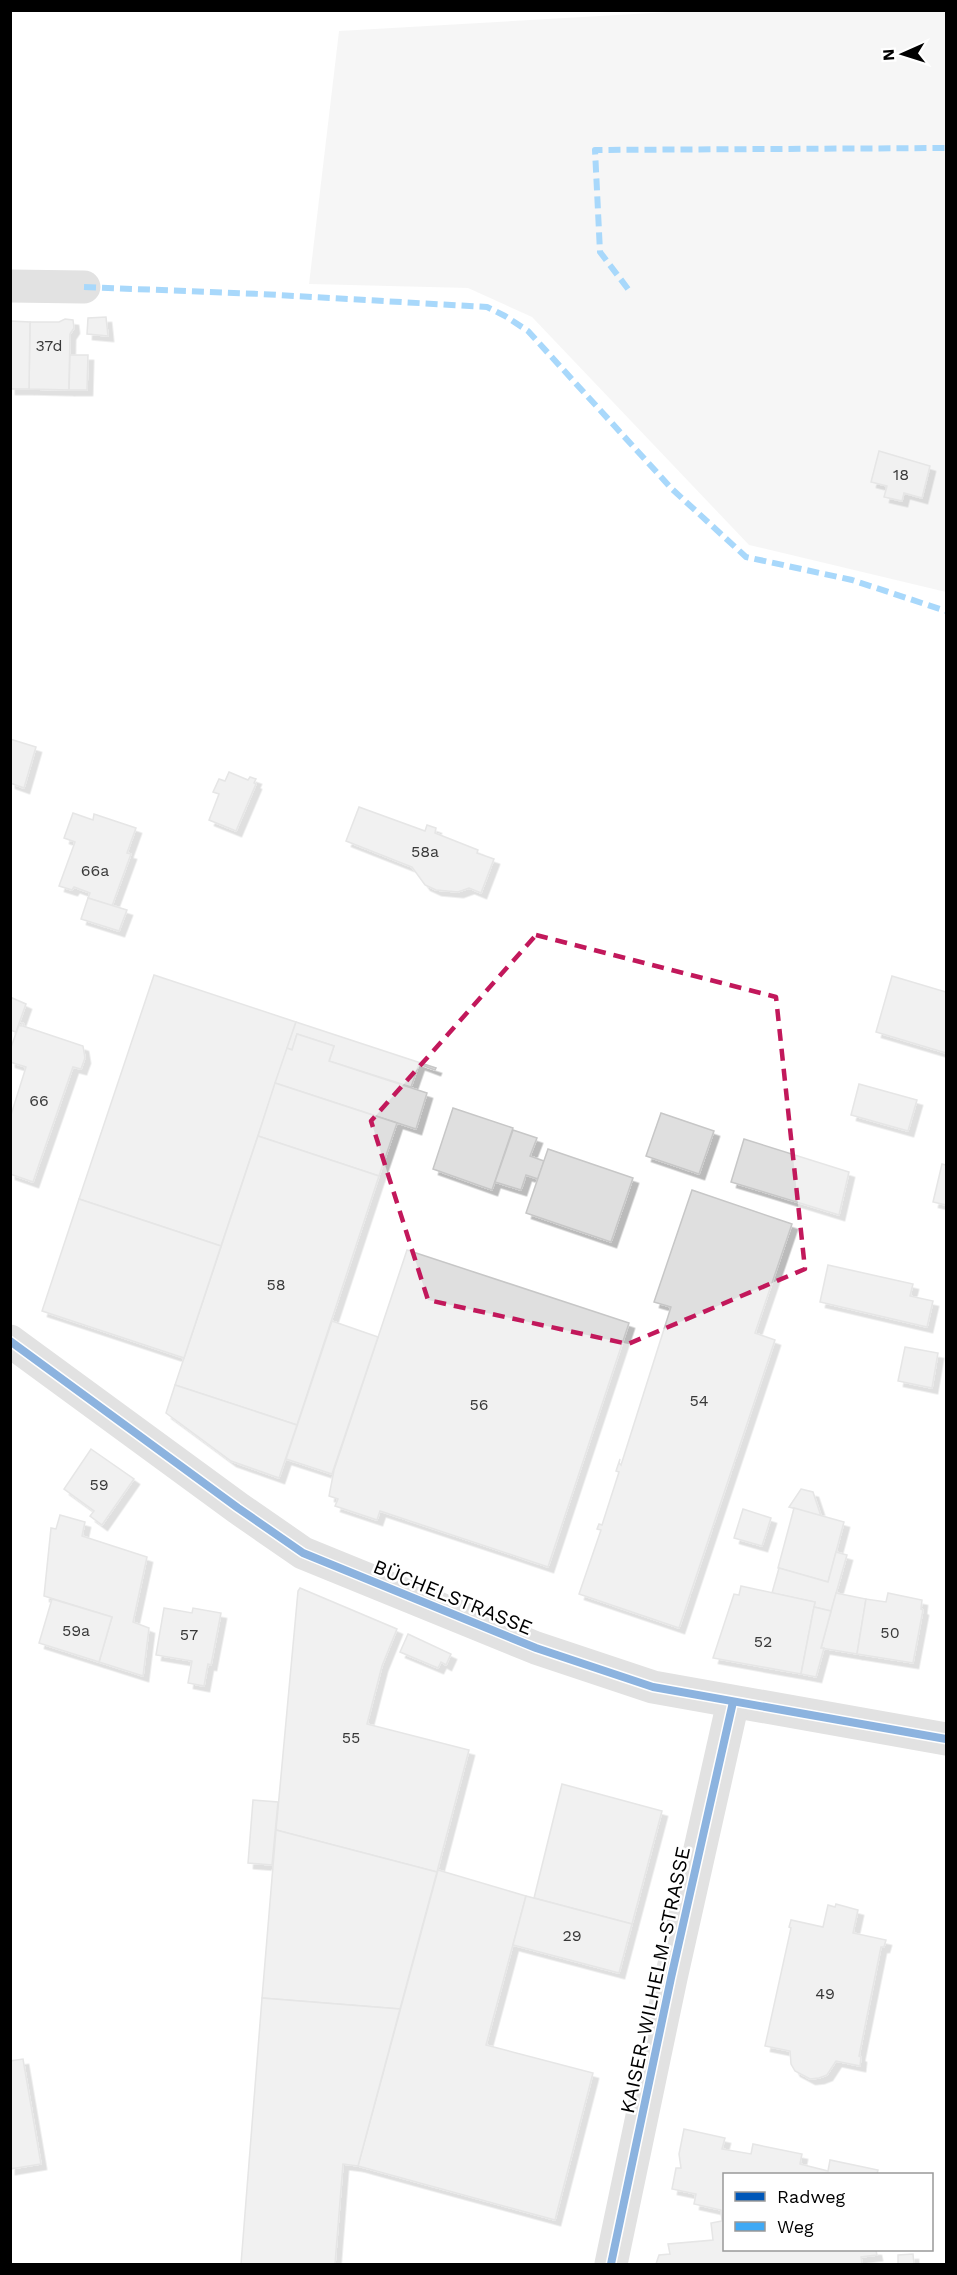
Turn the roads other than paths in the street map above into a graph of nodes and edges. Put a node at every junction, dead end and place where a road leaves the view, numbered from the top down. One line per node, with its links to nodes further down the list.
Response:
1 (10, 286): 2 (street)
2 (84, 287)
3 (10, 1341): 4 (street, BÜCHELSTRASSE)
4 (733, 1702): 5 (street, BÜCHELSTRASSE); 6 (street, KAISER-WILHELM-STRASSE)
5 (946, 1739)
6 (611, 2265)

